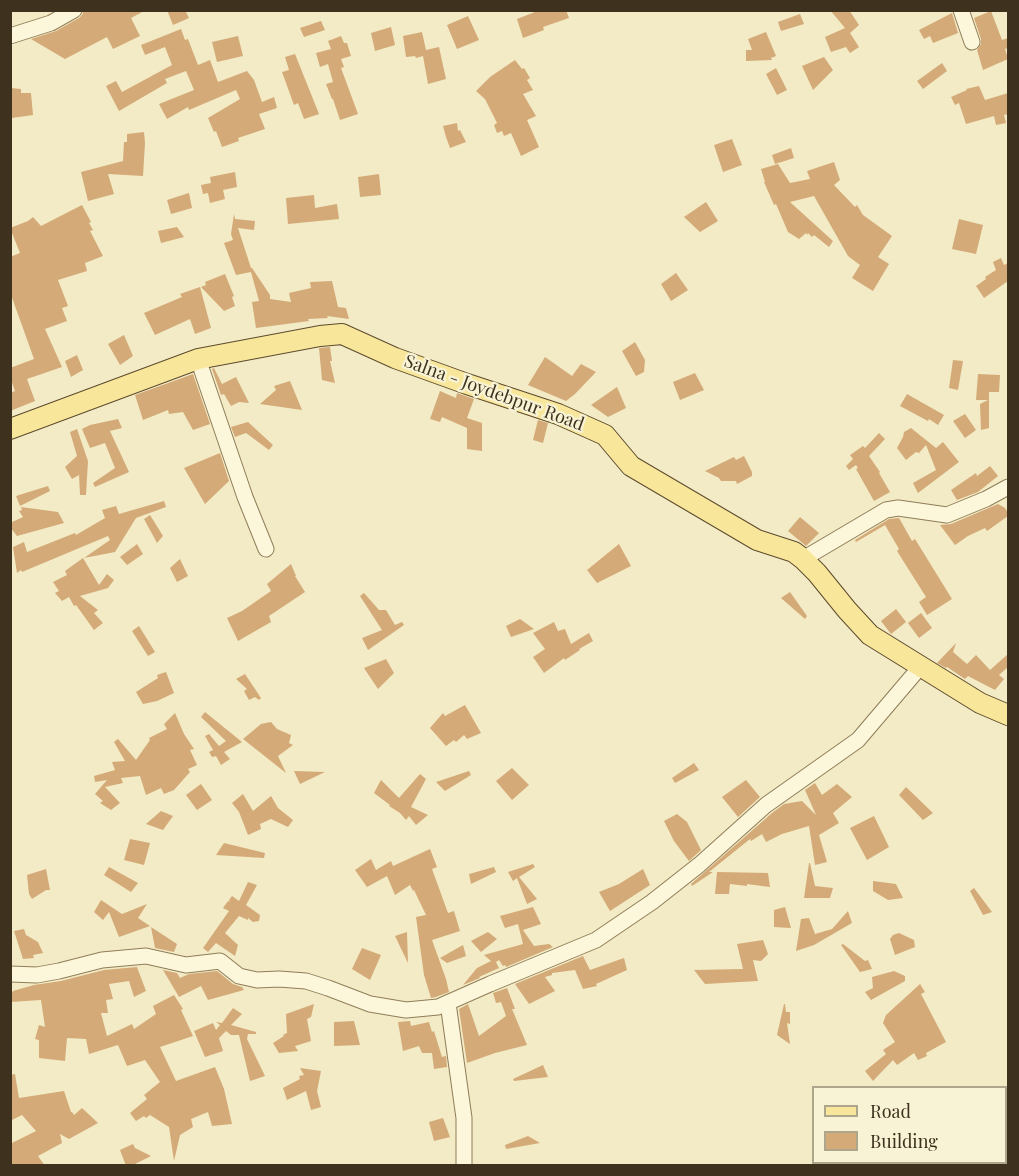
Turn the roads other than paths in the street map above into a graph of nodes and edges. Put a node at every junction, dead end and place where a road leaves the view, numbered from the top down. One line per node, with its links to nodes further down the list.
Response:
1 (74, 10): 3 (street)
2 (961, 10): 4 (street)
3 (10, 36)
4 (972, 42)
5 (198, 359): 6 (main road, Salna - Joydebpur Road); 8 (street); 9 (main road, Salna - Joydebpur Road)
6 (10, 429)
7 (1008, 487): 9 (street)
8 (266, 549)
9 (804, 559): 10 (main road, Salna - Joydebpur Road)
10 (921, 666): 11 (main road, Salna - Joydebpur Road); 13 (street)
11 (1008, 715)
12 (10, 974): 13 (street)
13 (448, 1003): 14 (street)
14 (464, 1166)

